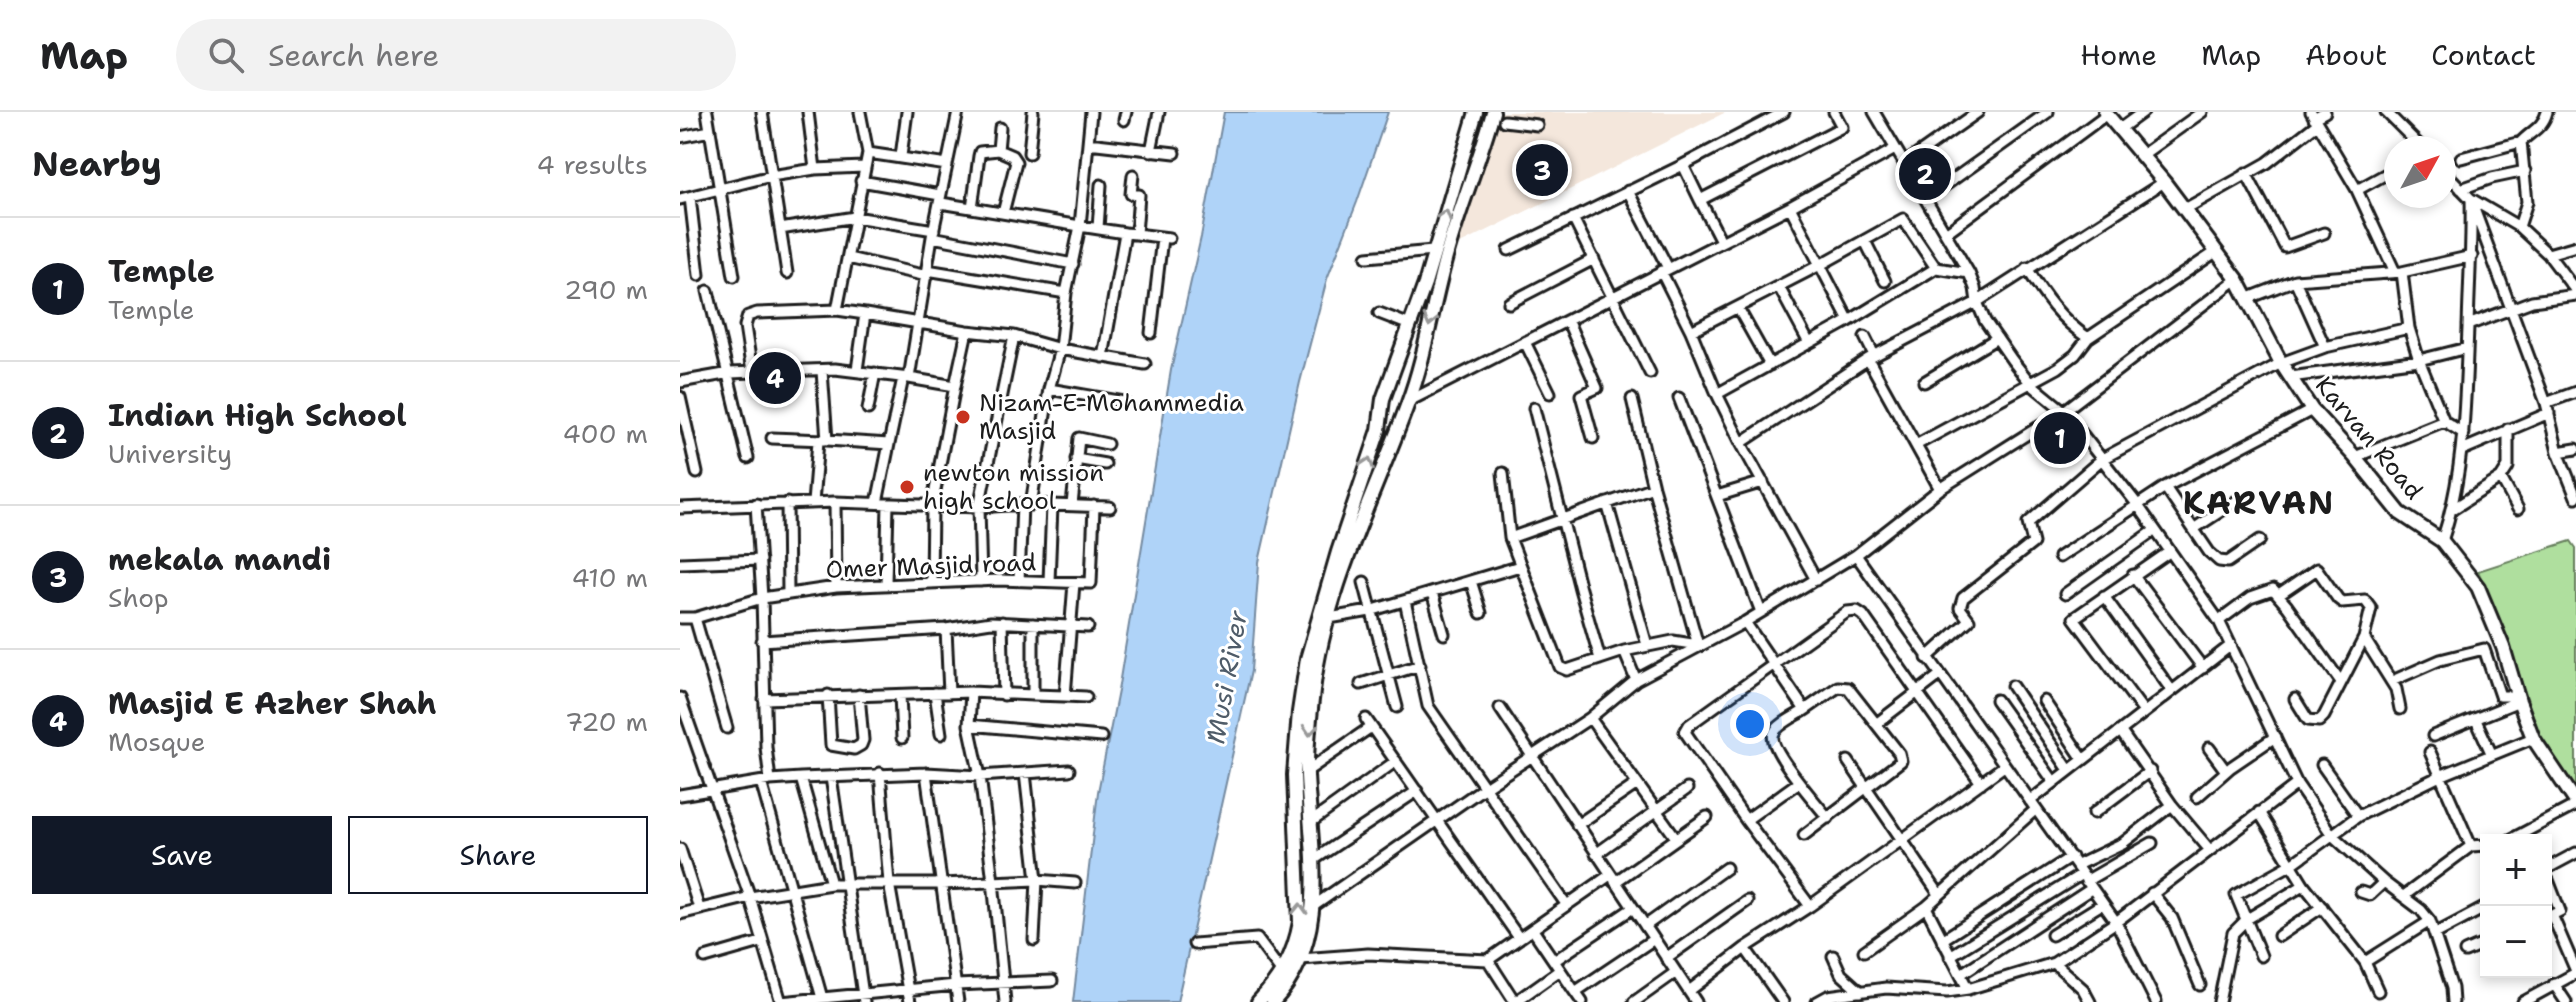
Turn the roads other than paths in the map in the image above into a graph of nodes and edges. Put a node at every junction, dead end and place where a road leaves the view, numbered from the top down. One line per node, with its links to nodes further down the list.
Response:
1 (707, 112): 28 (street)
2 (762, 112): 51 (street)
3 (808, 112): 46 (street)
4 (860, 112): 36 (street)
5 (907, 112): 40 (street)
6 (958, 112): 43 (street)
7 (1033, 112): 37 (street)
8 (1091, 112): 32 (street)
9 (1159, 112): 35 (street)
10 (1476, 112): 84 (street, one-way to 10)
11 (1493, 112): 161 (street, one-way to 161)
12 (1784, 112): 44 (street)
13 (1834, 112): 64 (street)
14 (1874, 112): 33 (street)
15 (1978, 112): 42 (street)
16 (2048, 112): 62 (street)
17 (2143, 112): 27 (street)
18 (2202, 112): 39 (street)
19 (2325, 112): 23 (street)
20 (2386, 112): 29 (street)
21 (2547, 112): 31 (street)
22 (2106, 113): 27 (street, Karvan Road); 75 (street)
23 (2314, 118): 48 (street); 58 (street)
24 (1504, 121): 25 (street)
25 (1537, 125)
26 (1000, 128): 34 (street)
27 (2121, 128): 39 (street, Karvan Road)
28 (710, 131): 30 (street); 56 (street)
29 (2410, 136)
30 (680, 137)
31 (2521, 142): 41 (street); 47 (street)
32 (1088, 143): 35 (street); 71 (street)
33 (1895, 149): 42 (street); 65 (street)
34 (998, 150): 66 (street); 68 (street)
35 (1151, 151): 38 (street)
36 (868, 153): 40 (street); 45 (street)
37 (1029, 153)
38 (1175, 153)
39 (2142, 155): 53 (street, Karvan Road)
40 (901, 156): 43 (street)
41 (2461, 158)
42 (1904, 164): 62 (street)
43 (947, 165): 61 (street)
44 (1683, 165): 59 (street); 64 (street)
45 (864, 167): 46 (street); 52 (street)
46 (815, 169): 51 (street)
47 (2525, 171): 57 (street); 72 (street)
48 (2246, 173): 67 (street); 78 (street)
49 (1133, 175): 79 (street)
50 (2384, 175): 58 (street)
51 (771, 176): 56 (street); 74 (street)
52 (861, 181): 61 (street); 69 (street)
53 (2164, 182): 67 (street, Karvan Road); 94 (street)
54 (2456, 184): 57 (street)
55 (1101, 185): 73 (street)
56 (719, 189): 60 (street); 101 (street)
57 (2461, 189): 63 (street)
58 (2357, 190): 96 (street)
59 (1628, 191): 70 (street); 95 (street)
60 (685, 198): 100 (street)
61 (941, 199): 66 (street); 76 (street)
62 (1926, 199): 75 (street)
63 (2471, 199): 72 (street); 87 (street); 114 (street)
64 (1700, 200): 80 (street)
65 (1790, 207): 80 (street); 92 (street)
66 (972, 208): 68 (street)
67 (2185, 209): 85 (street, Karvan Road)
68 (1003, 213): 71 (street)
69 (855, 217): 74 (street); 76 (street); 89 (street)
70 (1573, 218): 83 (street); 90 (street)
71 (1080, 226): 73 (street); 91 (street)
72 (2519, 227): 86 (street)
73 (1098, 228): 77 (street)
74 (780, 229): 97 (street)
75 (1947, 232): 99 (street)
76 (933, 233): 91 (street); 98 (street)
77 (1125, 233): 79 (street); 136 (street)
78 (2324, 233)
79 (1136, 234): 126 (street)
80 (1721, 241): 95 (street)
81 (1865, 241): 92 (street); 93 (street); 104 (street)
82 (2576, 246): 86 (street)
83 (1509, 250)
84 (1433, 251): 88 (street); 121 (street)
85 (2217, 251): 102 (street, Karvan Road); 130 (street)
86 (2548, 254): 108 (street)
87 (2472, 256): 96 (street); 122 (street)
88 (1367, 257)
89 (848, 258): 98 (street); 115 (street)
90 (1594, 259): 109 (street); 112 (street)
91 (1073, 264): 107 (street)
92 (1820, 265): 105 (street); 118 (street)
93 (1936, 268): 99 (street); 118 (street)
94 (2027, 268): 111 (street); 130 (street)
95 (1664, 270): 109 (street); 125 (street)
96 (2399, 272): 103 (street); 123 (street)
97 (787, 273)
98 (927, 273): 107 (street); 120 (street)
99 (1969, 273): 111 (street)
100 (699, 275)
101 (734, 276)
102 (2237, 279): 110 (street, Karvan Road); 167 (street)
103 (2295, 280): 110 (street); 133 (street)
104 (1885, 281)
105 (1779, 287): 113 (street); 132 (street)
106 (708, 291): 145 (street)
107 (1066, 293): 135 (street)
108 (2576, 293): 114 (street)
109 (1612, 298): 119 (street); 147 (street)
110 (2249, 298): 139 (street, Karvan Road)
111 (1977, 302): 129 (street); 137 (street)
112 (1509, 303)
113 (1738, 308): 125 (street); 141 (street)
114 (2511, 308): 122 (street); 164 (street)
115 (837, 310): 117 (street); 144 (street)
116 (1379, 313): 121 (street)
117 (865, 314): 120 (street); 142 (street)
118 (1849, 321): 132 (street)
119 (1568, 322): 131 (street); 172 (street)
120 (918, 323): 124 (street); 149 (street)
121 (1410, 325): 214 (street, one-way to 121)
122 (2468, 325): 134 (street)
123 (2409, 328): 133 (street); 138 (street)
124 (967, 331): 127 (street); 153 (street)
125 (1691, 331): 157 (street)
126 (1151, 333)
127 (1014, 336): 135 (street); 209 (street)
128 (1865, 337): 137 (street)
129 (1997, 338): 151 (street); 152 (street)
130 (2088, 338): 152 (street)
131 (1525, 342): 156 (street); 161 (street)
132 (1809, 343): 141 (street)
133 (2325, 347): 139 (street)
134 (2467, 348): 138 (street); 170 (street)
135 (1060, 349): 136 (street); 154 (street)
136 (1103, 357): 140 (street)
137 (1871, 357): 174 (street); 177 (street)
138 (2419, 360): 148 (street); 168 (street)
139 (2281, 363): 148 (street, Karvan Road); 184 (street)
140 (1145, 364)
141 (1770, 365): 157 (street)
142 (857, 370): 143 (street); 146 (street)
143 (822, 371): 144 (street); 173 (street)
144 (752, 372): 145 (street)
145 (730, 373): 150 (street); 182 (street)
146 (875, 373): 149 (street); 165 (street)
147 (1650, 373)
148 (2290, 377): 166 (street, Karvan Road)
149 (906, 378): 153 (street); 175 (street)
150 (680, 382)
151 (1924, 382)
152 (2031, 384): 167 (street); 177 (street)
153 (955, 386): 206 (street)
154 (1049, 389): 162 (street); 204 (street)
155 (2576, 392): 164 (street)
156 (1550, 393)
157 (1717, 394): 174 (street)
158 (680, 397): 186 (street)
159 (1679, 398): 193 (street)
160 (1632, 399): 190 (street)
161 (1409, 401): 214 (street)
162 (1124, 402)
163 (1534, 408): 215 (street)
164 (2547, 408): 169 (street); 180 (street)
165 (868, 409)
166 (2312, 410): 181 (street, Karvan Road); 191 (street)
167 (2064, 411): 184 (street); 192 (street)
168 (2444, 421): 170 (street); 181 (street)
169 (2508, 429): 179 (street); 188 (street)
170 (2463, 433): 179 (street)
171 (772, 438): 173 (street)
172 (1593, 438)
173 (823, 441): 175 (street); 198 (street)
174 (1741, 443): 189 (street)
175 (889, 444): 199 (street)
176 (1107, 444): 183 (street)
177 (1916, 445): 192 (street)
178 (2576, 449): 180 (street)
179 (2462, 450): 212 (street)
180 (2558, 452): 194 (street)
181 (2355, 457): 220 (street, Karvan Road)
182 (748, 458)
183 (1076, 459): 185 (street); 205 (street)
184 (2102, 459): 203 (street); 265 (street)
185 (1105, 464)
186 (697, 473)
187 (1503, 473): 218 (street)
188 (2501, 478): 212 (street); 213 (street)
189 (1763, 482): 193 (street); 228 (street)
190 (1653, 487): 200 (street); 262 (street)
191 (2165, 487): 203 (street); 216 (street)
192 (1940, 489): 222 (street)
193 (1717, 496): 246 (street)
194 (2576, 497)
195 (2241, 498): 216 (street)
196 (835, 502): 198 (street); 199 (street); 237 (street)
197 (787, 503): 198 (street); 201 (street); 239 (street)
198 (813, 503)
199 (877, 503): 202 (street)
200 (1607, 503): 215 (street); 261 (street)
201 (756, 504): 211 (street); 224 (street)
202 (888, 504): 206 (street); 235 (street)
203 (2137, 504): 217 (street); 223 (street)
204 (1026, 505): 207 (street); 209 (street); 231 (street)
205 (1072, 505): 207 (street); 208 (street)
206 (932, 506): 209 (street); 229 (street)
207 (1052, 506): 232 (street)
208 (1094, 506): 210 (street); 236 (street, Omer Masjid road)
209 (979, 507): 230 (street)
210 (1110, 507)
211 (680, 508)
212 (2453, 509): 220 (street)
213 (2518, 509)
214 (1357, 514): 250 (street); 437 (street, one-way to 214)
215 (1563, 518): 218 (street); 266 (street)
216 (2195, 528): 219 (street)
217 (2154, 531): 221 (street); 240 (street)
218 (1510, 538): 226 (street)
219 (2260, 540)
220 (2442, 541): 292 (street, Karvan Road)
221 (2169, 552): 227 (street); 251 (street)
222 (1856, 555): 228 (street); 265 (street)
223 (2059, 557)
224 (760, 560): 225 (street); 243 (street)
225 (680, 563)
226 (1520, 566): 233 (street); 266 (street)
227 (2133, 575): 242 (street); 269 (street)
228 (1816, 580): 246 (street)
229 (931, 581): 230 (street, Omer Masjid road); 235 (street, Omer Masjid road)
230 (981, 581): 231 (street, Omer Masjid road)
231 (1019, 581): 232 (street, Omer Masjid road)
232 (1049, 581): 236 (street, Omer Masjid road)
233 (1471, 581): 238 (street); 247 (street)
234 (1364, 582): 245 (street)
235 (886, 583): 237 (street, Omer Masjid road)
236 (1074, 583): 255 (street)
237 (836, 587): 239 (street, Omer Masjid road)
238 (1432, 593): 244 (street); 258 (street)
239 (788, 594): 243 (street, Omer Masjid road)
240 (2065, 594)
241 (2279, 595): 251 (street); 259 (street); 274 (street)
242 (2104, 596): 277 (street); 299 (street)
243 (762, 598): 249 (street, Omer Masjid road); 260 (street)
244 (1405, 601): 245 (street); 267 (street)
245 (1370, 611): 250 (street); 271 (street)
246 (1761, 612): 253 (street)
247 (1481, 613)
248 (680, 618): 249 (street, Omer Masjid road)
249 (695, 618): 304 (street)
250 (1329, 618): 323 (street, one-way to 323)
251 (2219, 621): 263 (street)
252 (1002, 622): 254 (street); 257 (street); 285 (street)
253 (1745, 622): 262 (street); 268 (street)
254 (1033, 624): 255 (street); 286 (street)
255 (1072, 626): 256 (street); 287 (street)
256 (1088, 627)
257 (946, 629): 260 (street); 280 (street)
258 (1444, 634)
259 (2364, 638): 273 (street); 274 (street)
260 (762, 641): 290 (street)
261 (1647, 645): 262 (street); 264 (street)
262 (1698, 645): 272 (street)
263 (2230, 646): 269 (street); 309 (street)
264 (1624, 651): 266 (street); 272 (street)
265 (1927, 658): 270 (street)
266 (1600, 659)
267 (1420, 665): 271 (street); 339 (street)
268 (1773, 666): 281 (street); 298 (street); 355 (street)
269 (2203, 668): 277 (street)
270 (1940, 675): 281 (street); 320 (street)
271 (1387, 676): 275 (street); 295 (street)
272 (1636, 680): 300 (street)
273 (2392, 681): 292 (street); 297 (street)
274 (2341, 682): 291 (street)
275 (1361, 684)
276 (2012, 686): 322 (street)
277 (2172, 691): 299 (street)
278 (971, 692): 280 (street); 285 (street); 303 (street)
279 (935, 693): 280 (street); 284 (street); 306 (street)
280 (949, 693)
281 (1918, 694): 302 (street); 336 (street)
282 (828, 695): 283 (street); 283 (street); 290 (street)
283 (859, 695): 284 (street)
284 (900, 695): 310 (street)
285 (1004, 695): 286 (street)
286 (1033, 695): 287 (street)
287 (1065, 696): 288 (street)
288 (1086, 697)
289 (680, 698): 341 (street)
290 (764, 699): 333 (street)
291 (2295, 699)
292 (2518, 699): 301 (street); 311 (street, Karvan Road)
293 (1996, 700): 335 (street)
294 (2044, 701): 316 (street)
295 (1397, 707)
296 (1500, 708): 315 (street)
297 (2400, 709)
298 (1805, 710): 302 (street); 334 (street)
299 (2144, 712): 305 (street)
300 (1590, 718): 315 (street); 337 (street)
301 (2476, 720): 307 (street); 314 (street)
302 (1876, 724): 340 (street)
303 (969, 725): 308 (street); 329 (street)
304 (727, 728)
305 (2121, 732): 316 (street); 324 (street)
306 (941, 734)
307 (2433, 736)
308 (1101, 737)
309 (2275, 737): 325 (street); 338 (street)
310 (902, 738)
311 (2533, 738): 314 (street); 346 (street, Karvan Road)
312 (2209, 748): 325 (street)
313 (2430, 752): 330 (street)
314 (2492, 755): 330 (street)
315 (1532, 759): 339 (street); 358 (street)
316 (2083, 759): 322 (street)
317 (1396, 761): 323 (street); 343 (street); 357 (street)
318 (1848, 761): 340 (street)
319 (2322, 765): 352 (street)
320 (2004, 766): 336 (street); 347 (street)
321 (1069, 770): 328 (street)
322 (2069, 770): 335 (street)
323 (1307, 771): 357 (street)
324 (2150, 771): 348 (street); 351 (street)
325 (2226, 771): 345 (street)
326 (880, 773): 327 (street); 331 (street); 380 (street)
327 (926, 773): 329 (street); 384 (street)
328 (1025, 773): 329 (street); 377 (street)
329 (980, 776): 378 (street)
330 (2440, 776): 352 (street); 366 (street)
331 (831, 777): 332 (street); 383 (street)
332 (801, 778): 333 (street); 382 (street)
333 (766, 781): 341 (street); 386 (street)
334 (1799, 782): 354 (street); 355 (street)
335 (2054, 782): 347 (street)
336 (1981, 783): 363 (street)
337 (1637, 784): 349 (street); 358 (street)
338 (2297, 784): 350 (street); 361 (street)
339 (1485, 787): 356 (street); 394 (street)
340 (1867, 788): 354 (street); 363 (street)
341 (712, 789): 344 (street); 392 (street)
342 (1687, 789): 349 (street)
343 (1417, 791): 356 (street); 371 (street)
344 (680, 795)
345 (2197, 797)
346 (2576, 804): 359 (street)
347 (2032, 805): 375 (street); 390 (street)
348 (2172, 805): 368 (street); 375 (street)
349 (1657, 811): 362 (street); 370 (street)
350 (2259, 812): 368 (street); 372 (street)
351 (2094, 813)
352 (2358, 816): 361 (street)
353 (1707, 817): 362 (street)
354 (1828, 818): 360 (street)
355 (1746, 820): 397 (street)
356 (1436, 821): 396 (street); 414 (street)
357 (1311, 822): 371 (street)
358 (1577, 825): 370 (street)
359 (2521, 834)
360 (1804, 835)
361 (2332, 835): 372 (street); 379 (street)
362 (1676, 838): 376 (street)
363 (1901, 841): 390 (street); 397 (street)
364 (2152, 843): 375 (street)
365 (2480, 845): 366 (street)
366 (2471, 846): 391 (street)
367 (680, 849): 400 (street)
368 (2209, 849): 389 (street)
369 (2576, 853): 373 (street)
370 (1596, 854): 376 (street)
371 (1312, 861): 396 (street)
372 (2292, 864): 385 (street); 405 (street)
373 (2552, 866)
374 (1726, 868): 409 (street)
375 (2081, 873): 395 (street); 417 (street); 425 (street); 436 (street)
376 (1613, 878): 394 (street); 401 (street)
377 (1037, 880): 378 (street); 381 (street); 416 (street)
378 (993, 881): 384 (street); 439 (street)
379 (2384, 882): 388 (street); 391 (street)
380 (889, 883): 383 (street); 384 (street); 448 (street)
381 (1075, 883)
382 (831, 884): 383 (street); 386 (street)
383 (845, 884): 450 (street)
384 (941, 884): 441 (street)
385 (2304, 885): 399 (street); 405 (street)
386 (790, 890): 392 (street); 449 (street)
387 (2552, 891): 404 (street)
388 (2361, 892)
389 (2152, 893): 407 (street); 442 (street)
390 (1939, 894): 398 (street)
391 (2405, 895): 406 (street)
392 (750, 897): 400 (street); 418 (street)
393 (1747, 901): 428 (street)
394 (1566, 904): 410 (street)
395 (2102, 904): 407 (street); 412 (street)
396 (1315, 905): 429 (street)
397 (1810, 906): 421 (street)
398 (1926, 907): 417 (street); 422 (street)
399 (2322, 907): 413 (street); 431 (street)
400 (699, 908): 403 (street)
401 (1633, 908): 409 (street); 433 (street)
402 (2480, 910): 411 (street)
403 (680, 914)
404 (2552, 915)
405 (2247, 919): 426 (street); 465 (street)
406 (2430, 921): 411 (street); 431 (street)
407 (2116, 922): 432 (street); 464 (street)
408 (2552, 922): 435 (street)
409 (1645, 926): 415 (street)
410 (1533, 930): 414 (street); 433 (street)
411 (2435, 934): 466 (street)
412 (2052, 935)
413 (2279, 936)
414 (1519, 938): 430 (street)
415 (1654, 939): 428 (street); 446 (street)
416 (1034, 940)
417 (1942, 940): 425 (street)
418 (761, 942): 427 (street); 453 (street)
419 (1194, 944): 437 (street)
420 (2480, 946): 423 (street)
421 (1745, 948): 444 (street); 461 (street)
422 (1864, 951)
423 (2465, 952)
424 (1833, 956): 447 (street)
425 (1950, 956): 436 (street)
426 (2261, 956)
427 (705, 958)
428 (1666, 958): 434 (street)
429 (1301, 959): 430 (street); 437 (street)
430 (1488, 960): 457 (street)
431 (2365, 962): 445 (street)
432 (2054, 963): 443 (street); 463 (street)
433 (1557, 966): 446 (street); 457 (street)
434 (1676, 972): 444 (street); 459 (street)
435 (2576, 972): 440 (street)
436 (1961, 974): 443 (street)
437 (1286, 977): 452 (street); 456 (street)
438 (1052, 981): 439 (street)
439 (1002, 984): 441 (street); 455 (street)
440 (2554, 984): 467 (street); 468 (street)
441 (956, 985): 448 (street); 454 (street)
442 (2200, 985)
443 (1968, 989): 447 (street)
444 (1689, 991): 460 (street)
445 (2378, 991)
446 (1575, 992): 458 (street)
447 (1861, 992): 462 (street)
448 (909, 997): 450 (street)
449 (822, 998): 451 (street); 453 (street)
450 (863, 998): 451 (street)
451 (838, 1000)
452 (1276, 1000)
453 (781, 1002)
454 (958, 1002)
455 (1005, 1002)
456 (1258, 1002)
457 (1515, 1002)
458 (1582, 1002)
459 (1634, 1002)
460 (1696, 1002)
461 (1783, 1002)
462 (1817, 1002)
463 (2090, 1002)
464 (2156, 1002)
465 (2219, 1002)
466 (2453, 1002)
467 (2523, 1002)
468 (2566, 1002)

